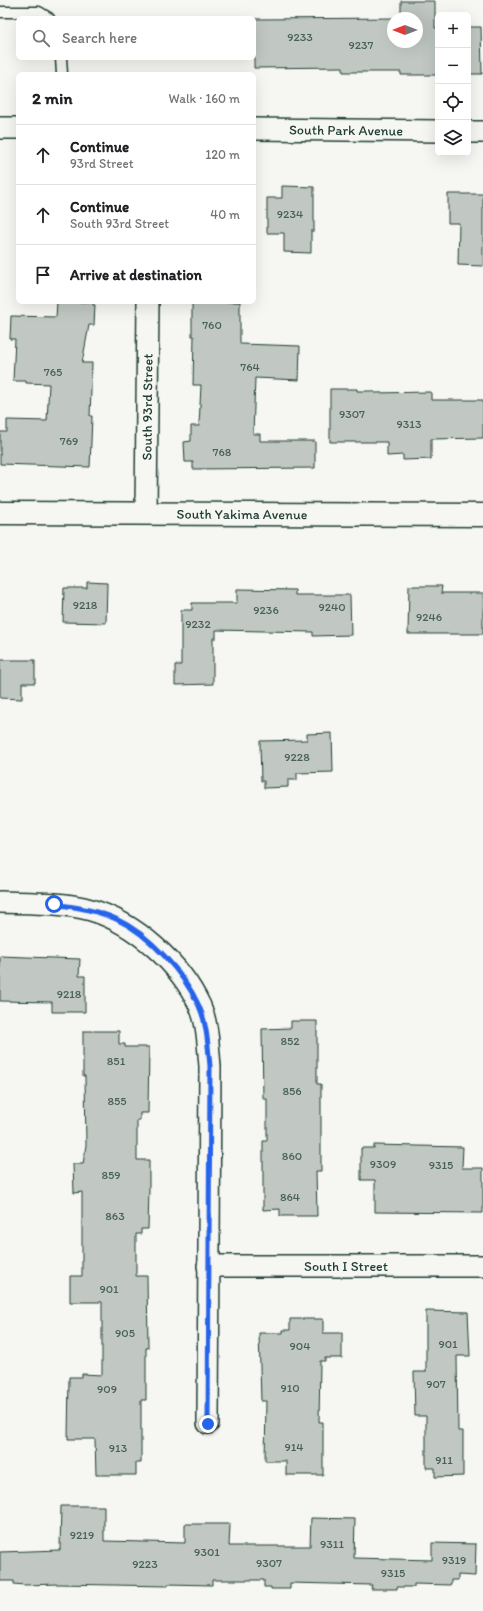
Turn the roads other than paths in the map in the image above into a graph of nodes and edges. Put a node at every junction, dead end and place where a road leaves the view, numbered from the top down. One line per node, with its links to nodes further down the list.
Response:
1 (0, 12): 2 (lane)
2 (46, 16)
3 (61, 60): 4 (lane)
4 (62, 72)
5 (0, 128): 6 (street)
6 (16, 128)
7 (256, 129): 8 (street, South Park Avenue)
8 (435, 131)
9 (471, 132): 10 (street)
10 (483, 132)
11 (148, 304): 13 (street, South 93rd Street)
12 (0, 513): 13 (main road, South Yakima Avenue)
13 (146, 513): 14 (main road, South Yakima Avenue)
14 (483, 515)
15 (0, 902): 16 (street)
16 (208, 1266): 17 (street, South I Street); 18 (street)
17 (483, 1266)
18 (208, 1424)

